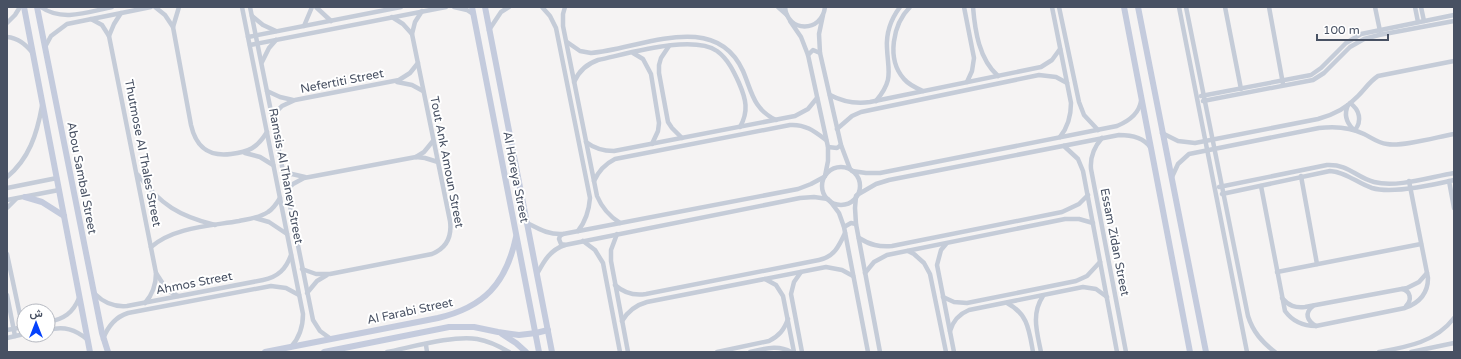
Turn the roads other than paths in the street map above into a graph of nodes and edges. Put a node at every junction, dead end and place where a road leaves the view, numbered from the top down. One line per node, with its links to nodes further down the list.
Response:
1 (20, 7): 63 (street)
2 (24, 7): 90 (street, Abou Sambal Street)
3 (37, 7): 86 (street, Abou Sambal Street)
4 (41, 7): 46 (street)
5 (112, 7): 41 (street)
6 (151, 7): 43 (street)
7 (155, 7): 65 (street)
8 (179, 7): 65 (street)
9 (242, 7): 76 (street, Ramsis Al Thaney Street)
10 (250, 7): 47 (street, Ramsis Al Thaney Street)
11 (312, 7): 66 (street)
12 (316, 7): 57 (street)
13 (401, 7): 37 (street)
14 (446, 7): 38 (street)
15 (454, 7): 45 (street)
16 (472, 7): 45 (street, Al Horeya Street)
17 (485, 7): 69 (street, Al Horeya Street)
18 (509, 7): 69 (street)
19 (542, 7): 68 (street)
20 (565, 7): 67 (street)
21 (778, 7): 48 (street)
22 (785, 7): 48 (street)
23 (900, 7): 100 (street)
24 (964, 7): 55 (street)
25 (973, 7): 53 (street)
26 (1052, 7): 50 (street)
27 (1059, 7): 44 (street)
28 (1124, 7): 103 (street)
29 (1138, 7): 102 (street)
30 (1179, 7): 121 (street)
31 (1186, 7): 120 (street)
32 (1225, 7): 113 (street)
33 (1269, 7): 112 (street)
34 (1375, 7): 71 (street)
35 (1415, 7): 62 (street)
36 (1421, 7): 59 (street)
37 (393, 8): 52 (street)
38 (435, 8): 42 (street)
39 (825, 8): 49 (street)
40 (907, 8): 98 (street)
41 (90, 9): 46 (street)
42 (422, 11): 54 (street); 72 (street)
43 (121, 13): 56 (street); 74 (street)
44 (1060, 13): 50 (street); 145 (street)
45 (473, 14): 84 (street, Al Horeya Street)
46 (72, 15): 61 (street)
47 (252, 15): 70 (street); 73 (street, Ramsis Al Thaney Street)
48 (787, 15): 58 (street)
49 (823, 15): 58 (street); 93 (street)
50 (1053, 15): 87 (street)
51 (1454, 15): 59 (street)
52 (352, 16): 57 (street); 64 (street)
53 (974, 16): 55 (street); 88 (street)
54 (392, 17): 64 (street); 72 (street)
55 (967, 18): 89 (street)
56 (91, 19): 61 (street); 74 (street)
57 (331, 21): 66 (street)
58 (790, 21): 94 (street)
59 (1424, 21): 62 (street)
60 (1454, 21): 71 (street)
61 (73, 22): 86 (street)
62 (1418, 22): 71 (street)
63 (7, 23)
64 (354, 25): 78 (street)
65 (173, 26): 169 (street)
66 (304, 26): 70 (street)
67 (563, 26): 68 (street); 79 (street)
68 (556, 28): 135 (street)
69 (489, 30): 81 (street, Al Horeya Street)
70 (278, 31): 73 (street)
71 (1380, 32): 112 (street)
72 (412, 34): 97 (street, Tout Ank Amoun Street)
73 (256, 35): 76 (street); 80 (street, Ramsis Al Thaney Street)
74 (109, 36): 183 (street, Thutmose Al Thales Street)
75 (7, 37): 90 (street)
76 (248, 37): 82 (street, Ramsis Al Thaney Street)
77 (704, 38): 83 (street); 91 (street); 123 (street)
78 (277, 40): 80 (street); 99 (street)
79 (566, 42): 91 (street); 109 (street)
80 (257, 44): 82 (street); 99 (street, Ramsis Al Thaney Street)
81 (492, 44): 84 (street); 211 (street, Al Horeya Street)
82 (250, 45): 147 (street, Ramsis Al Thaney Street)
83 (703, 45): 85 (street); 126 (street)
84 (479, 46): 216 (street, Al Horeya Street)
85 (670, 46): 92 (street); 104 (street)
86 (44, 47): 117 (street, Abou Sambal Street)
87 (1060, 49): 101 (street); 111 (street)
88 (981, 50): 89 (street); 107 (street)
89 (974, 51): 110 (street)
90 (32, 52): 119 (street, Abou Sambal Street)
91 (597, 52): 95 (street)
92 (633, 53): 95 (street); 105 (street)
93 (820, 53): 94 (street); 118 (street)
94 (808, 55): 122 (street)
95 (598, 60): 109 (street)
96 (1454, 61): 132 (street)
97 (418, 63): 108 (street, Nefertiti Street); 115 (street, Tout Ank Amoun Street)
98 (896, 63): 100 (street); 116 (street)
99 (262, 64): 114 (street, Ramsis Al Thaney Street)
100 (889, 64): 127 (street)
101 (1041, 67): 106 (street); 107 (street)
102 (1150, 69): 103 (street); 148 (street)
103 (1136, 72): 124 (street)
104 (659, 73): 105 (street); 136 (street)
105 (651, 74): 138 (street)
106 (1043, 75): 111 (street); 134 (street)
107 (998, 76): 110 (street)
108 (393, 82): 115 (street, Nefertiti Street); 125 (street, Nefertiti Street)
109 (574, 82): 133 (street)
110 (967, 82): 116 (street)
111 (1067, 83): 152 (street)
112 (1282, 84): 113 (street); 128 (street)
113 (1241, 89): 120 (street)
114 (267, 91): 125 (street, Nefertiti Street); 137 (street, Ramsis Al Thaney Street)
115 (423, 91): 157 (street, Tout Ank Amoun Street)
116 (923, 91): 127 (street)
117 (54, 93): 119 (street); 238 (street, Abou Sambal Street)
118 (830, 95): 129 (street); 144 (street)
119 (41, 96): 131 (street, Abou Sambal Street)
120 (1204, 96): 121 (street); 128 (street)
121 (1197, 97): 130 (street)
122 (817, 98): 139 (street); 155 (street)
123 (753, 99): 126 (street); 140 (street)
124 (1142, 99): 142 (street); 166 (street)
125 (295, 100): 137 (street, Nefertiti Street)
126 (746, 101): 143 (street)
127 (876, 101): 129 (street)
128 (1205, 101): 130 (street); 156 (street)
129 (870, 102): 134 (street)
130 (1198, 102): 159 (street)
131 (42, 103): 185 (street); 188 (street, Abou Sambal Street)
132 (1349, 104): 146 (street); 146 (street); 156 (street)
133 (580, 110): 135 (street); 158 (street)
134 (872, 110): 144 (street)
135 (573, 112): 212 (street)
136 (667, 114): 138 (street); 153 (street)
137 (272, 116): 180 (street, Ramsis Al Thaney Street)
138 (659, 116): 161 (street)
139 (788, 117): 140 (street); 141 (street)
140 (776, 120): 143 (street)
141 (790, 125): 155 (street); 160 (street)
142 (1118, 126): 145 (street); 150 (street)
143 (740, 127): 151 (street)
144 (837, 129): 162 (street)
145 (1098, 130): 152 (street)
146 (1354, 130): 149 (street); 165 (street)
147 (267, 132): 169 (street); 174 (street, Ramsis Al Thaney Street)
148 (1162, 133): 159 (street); 189 (street)
149 (1454, 134)
150 (1119, 135): 154 (street); 166 (street)
151 (694, 136): 153 (street); 160 (street)
152 (1060, 137): 171 (street)
153 (682, 138): 161 (street)
154 (1103, 138): 163 (street); 176 (street, Essam Zidan Street)
155 (826, 140): 164 (street)
156 (1212, 140): 159 (street); 165 (street)
157 (433, 141): 170 (street); 173 (street, Tout Ank Amoun Street)
158 (586, 142): 168 (street); 191 (street)
159 (1205, 142): 167 (street)
160 (695, 143): 172 (street)
161 (652, 144): 168 (street)
162 (841, 144): 164 (street); 177 (street)
163 (1064, 146): 175 (street); 179 (street, Essam Zidan Street)
164 (828, 147): 184 (street)
165 (1214, 149): 167 (street); 196 (street)
166 (1152, 150): 250 (street)
167 (1207, 150): 189 (street); 198 (street)
168 (614, 151): 172 (street)
169 (245, 153): 174 (street)
170 (416, 157): 173 (street); 186 (street)
171 (959, 157): 175 (street); 181 (street)
172 (615, 159): 191 (street)
173 (438, 162): 266 (street, Tout Ank Amoun Street)
174 (273, 165): 210 (street, Ramsis Al Thaney Street)
175 (961, 165): 192 (street)
176 (1091, 169): 179 (street); 241 (street, Essam Zidan Street)
177 (851, 170): 181 (street); 184 (street); 204 (street)
178 (1300, 170): 187 (street); 193 (street); 196 (street)
179 (1083, 171): 205 (street, Essam Zidan Street)
180 (283, 172): 186 (street); 201 (street, Ramsis Al Thaney Street)
181 (880, 173): 192 (street)
182 (1454, 173): 193 (street)
183 (137, 174): 229 (street); 247 (street, Thutmose Al Thales Street)
184 (824, 176): 202 (street); 215 (street)
185 (7, 177)
186 (308, 177): 201 (street)
187 (1302, 177): 195 (street); 199 (street); 258 (street)
188 (57, 178): 197 (street); 200 (street, Abou Sambal Street)
189 (1171, 178): 248 (street)
190 (1454, 180): 194 (street)
191 (594, 181): 206 (street)
192 (882, 181): 204 (street)
193 (1409, 181): 199 (street)
194 (1448, 181): 199 (street); 219 (street)
195 (1261, 186): 203 (street); 263 (street)
196 (1221, 187): 198 (street); 203 (street)
197 (7, 188)
198 (1214, 188): 207 (street)
199 (1410, 188): 244 (street)
200 (59, 190): 208 (street); 222 (street, Abou Sambal Street)
201 (286, 190): 260 (street, Ramsis Al Thaney Street)
202 (793, 190): 213 (street); 217 (street)
203 (1223, 194): 207 (street); 299 (street)
204 (857, 195): 215 (street); 227 (street)
205 (1088, 195): 220 (street); 228 (street, Essam Zidan Street)
206 (597, 196): 212 (street); 226 (street)
207 (1216, 196): 301 (street)
208 (25, 197): 209 (street); 222 (street)
209 (17, 198): 214 (street); 218 (street)
210 (280, 198): 223 (street); 233 (street, Ramsis Al Thaney Street)
211 (522, 198): 216 (street); 225 (street, Al Horeya Street)
212 (590, 198): 231 (street)
213 (795, 199): 215 (street); 221 (street)
214 (7, 200)
215 (829, 200): 230 (street)
216 (510, 201): 234 (street, Al Horeya Street)
217 (717, 204): 221 (street); 226 (street)
218 (7, 208)
219 (1454, 208)
220 (1059, 212): 224 (street); 246 (street)
221 (719, 214): 236 (street)
222 (64, 216): 239 (street, Abou Sambal Street)
223 (255, 218): 229 (street); 233 (street)
224 (1060, 220): 228 (street); 243 (street)
225 (527, 223): 235 (street); 267 (street, Al Horeya Street)
226 (620, 223): 231 (street)
227 (856, 224): 230 (street); 237 (street)
228 (1093, 224): 242 (street, Essam Zidan Street)
229 (217, 225): 247 (street)
230 (844, 227): 232 (street)
231 (578, 231): 235 (street)
232 (845, 233): 254 (street); 270 (street)
233 (287, 234): 253 (street, Ramsis Al Thaney Street)
234 (516, 234): 306 (street, Al Farabi Street); 320 (street, Al Horeya Street)
235 (563, 234): 245 (street)
236 (617, 234): 240 (street); 255 (street)
237 (859, 238): 246 (street); 268 (street)
238 (82, 239): 239 (street); 279 (street, Abou Sambal Street)
239 (69, 241): 284 (street, Abou Sambal Street)
240 (583, 241): 245 (street); 257 (street)
241 (1105, 242): 242 (street); 330 (street, Essam Zidan Street)
242 (1097, 243): 256 (street, Essam Zidan Street)
243 (946, 244): 249 (street); 262 (street)
244 (1421, 244): 258 (street); 265 (street)
245 (565, 245): 267 (street)
246 (892, 246): 252 (street)
247 (151, 247): 264 (street, Thutmose Al Thales Street)
248 (1185, 249): 250 (street); 362 (street)
249 (908, 251): 252 (street); 269 (street)
250 (1172, 252): 327 (street)
251 (7, 254): 295 (street)
252 (894, 254): 268 (street)
253 (291, 255): 277 (street, Ahmos Street); 283 (street, Ramsis Al Thaney Street)
254 (820, 260): 259 (street); 272 (street)
255 (610, 261): 257 (street); 274 (street)
256 (1100, 262): 273 (street); 289 (street, Essam Zidan Street)
257 (603, 263): 347 (street)
258 (1317, 264): 263 (street)
259 (821, 268): 261 (street); 270 (street)
260 (302, 269): 266 (street, Tout Ank Amoun Street); 280 (street, Ramsis Al Thaney Street)
261 (802, 271): 271 (street); 291 (street)
262 (938, 272): 269 (street); 288 (street)
263 (1277, 272): 290 (street)
264 (156, 273): 285 (street, Thutmose Al Thales Street); 296 (street, Thutmose Al Thales Street)
265 (1427, 273): 278 (street); 300 (street)
266 (330, 274): 280 (street, Tout Ank Amoun Street)
267 (537, 274): 316 (street, Al Horeya Street)
268 (866, 274): 354 (street)
269 (930, 274): 355 (street)
270 (853, 276): 353 (street)
271 (765, 278): 275 (street); 293 (street)
272 (713, 281): 275 (street); 281 (street)
273 (1076, 281): 276 (street); 297 (street)
274 (615, 286): 281 (street); 309 (street)
275 (715, 288): 292 (street)
276 (1078, 288): 287 (street); 289 (street)
277 (218, 289): 285 (street, Ahmos Street); 286 (street)
278 (1401, 289): 298 (street); 300 (street)
279 (94, 292): 296 (street, Ahmos Street); 323 (street, Abou Sambal Street)
280 (307, 294): 303 (street, Ramsis Al Thaney Street)
281 (646, 294): 292 (street)
282 (7, 295): 313 (street)
283 (299, 295): 286 (street, Ahmos Street); 304 (street, Ramsis Al Thaney Street)
284 (80, 296): 308 (street); 325 (street, Abou Sambal Street)
285 (178, 296): 296 (street, Ahmos Street)
286 (219, 296): 323 (street, Ahmos Street)
287 (1043, 296): 294 (street); 310 (street)
288 (943, 297): 297 (street); 318 (street)
289 (1107, 297): 335 (street, Essam Zidan Street)
290 (1281, 297): 298 (street); 311 (street)
291 (791, 300): 293 (street); 352 (street)
292 (648, 302): 309 (street)
293 (785, 302): 307 (street)
294 (1007, 302): 302 (street); 312 (street)
295 (18, 303)
296 (144, 303)
297 (967, 303): 302 (street)
298 (1313, 306): 311 (street)
299 (1246, 307): 301 (street); 364 (street)
300 (1405, 308): 311 (street)
301 (1238, 309): 363 (street)
302 (969, 310): 318 (street)
303 (311, 312): 304 (street); 324 (street, Ramsis Al Thaney Street)
304 (303, 314): 331 (street, Ramsis Al Thaney Street)
305 (1454, 318): 336 (street)
306 (430, 319): 317 (street); 324 (street, Al Farabi Street)
307 (788, 319): 326 (street); 351 (street)
308 (56, 320)
309 (622, 321): 348 (street)
310 (1036, 326): 312 (street); 358 (street)
311 (1316, 326)
312 (1028, 327): 357 (street)
313 (14, 329): 315 (street); 321 (street)
314 (56, 329): 325 (street)
315 (7, 330)
316 (548, 330): 320 (street, Al Farabi Street); 346 (street, Al Horeya Street)
317 (433, 331): 319 (street, Al Farabi Street); 333 (street, Al Farabi Street)
318 (950, 331): 356 (street)
319 (498, 332): 320 (street, Al Farabi Street); 344 (street, Al Farabi Street)
320 (536, 333): 345 (street, Al Horeya Street)
321 (15, 336): 322 (street)
322 (7, 338)
323 (103, 339): 338 (street, Abou Sambal Street)
324 (331, 339): 331 (street, Al Farabi Street)
325 (88, 340): 337 (street, Abou Sambal Street)
326 (769, 341): 332 (street); 349 (street)
327 (1189, 343): 360 (street); 361 (street)
328 (1454, 343): 366 (street)
329 (426, 345): 341 (street); 342 (street); 343 (street)
330 (1125, 346): 335 (street); 359 (street, Essam Zidan Street)
331 (291, 347): 339 (street, Al Farabi Street)
332 (770, 348): 350 (street); 351 (street)
333 (355, 349): 334 (street, Al Farabi Street)
334 (347, 350): 340 (street, Al Farabi Street)
335 (1117, 350)
336 (1395, 351): 365 (street)
337 (90, 352)
338 (108, 352)
339 (265, 352)
340 (324, 352)
341 (388, 352)
342 (427, 352)
343 (509, 352)
344 (526, 352)
345 (539, 352)
346 (552, 352)
347 (620, 352)
348 (628, 352)
349 (716, 352)
350 (750, 352)
351 (792, 352)
352 (802, 352)
353 (868, 352)
354 (880, 352)
355 (946, 352)
356 (954, 352)
357 (1033, 352)
358 (1041, 352)
359 (1126, 352)
360 (1186, 352)
361 (1190, 352)
362 (1206, 352)
363 (1247, 352)
364 (1275, 352)
365 (1379, 352)
366 (1411, 352)

